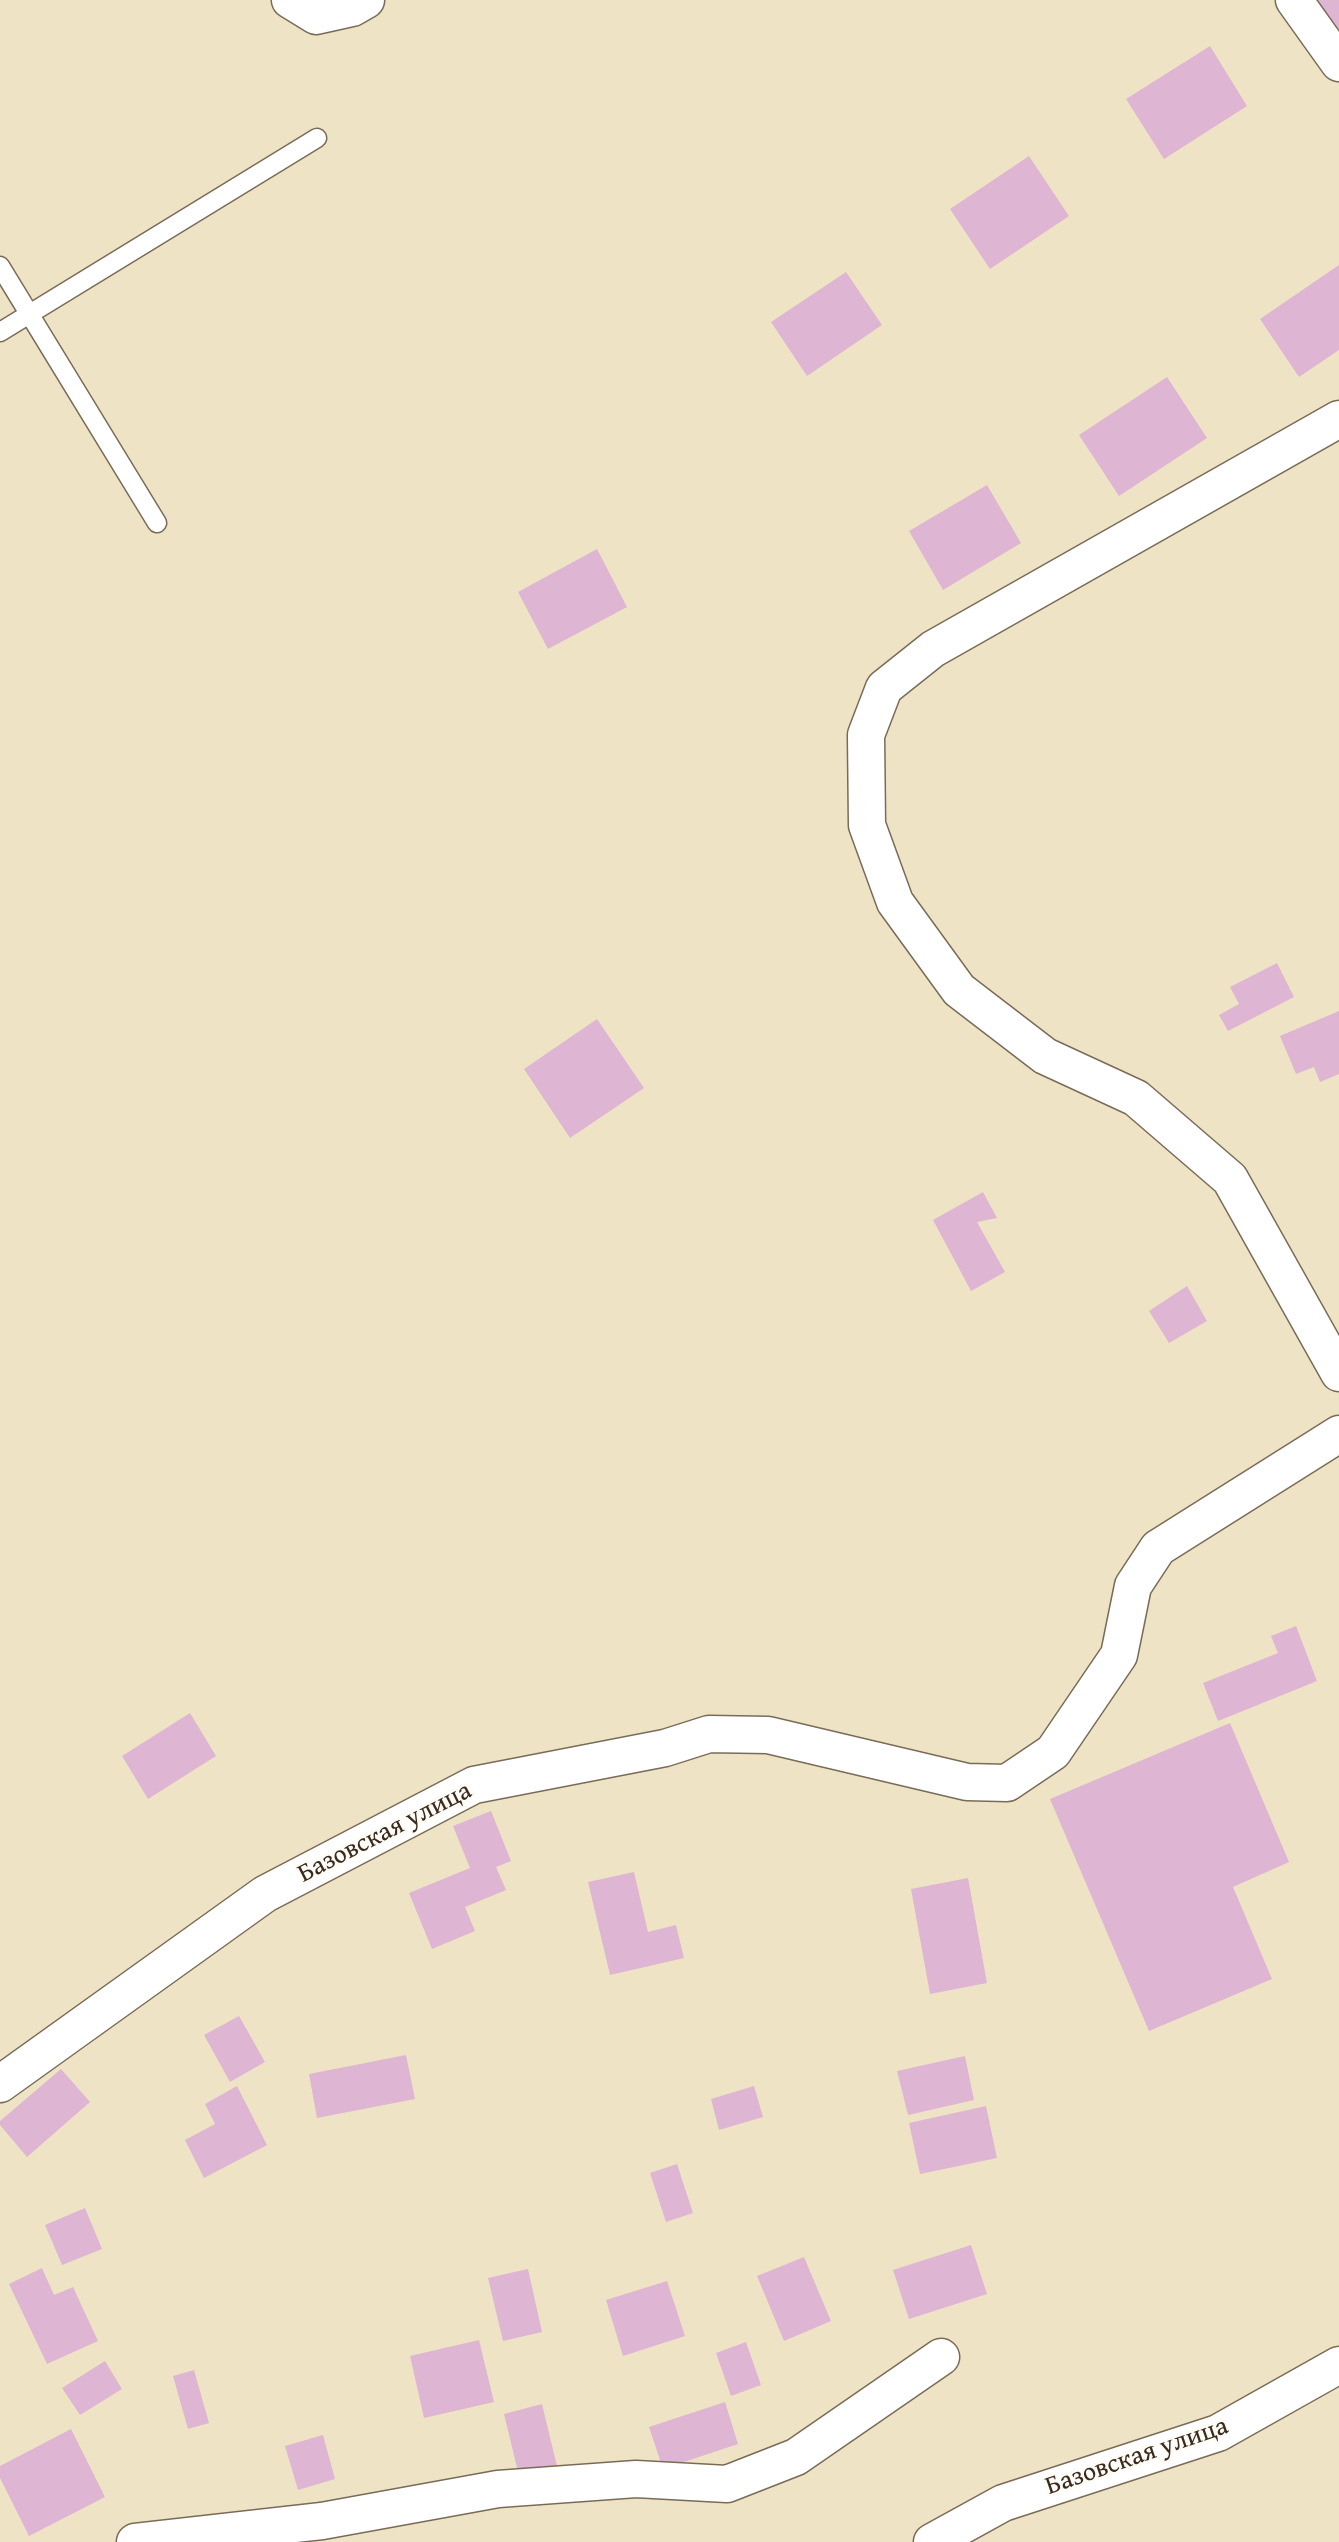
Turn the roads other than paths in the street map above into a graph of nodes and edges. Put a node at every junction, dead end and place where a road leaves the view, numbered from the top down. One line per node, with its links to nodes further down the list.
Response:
1 (290, 0): 2 (street)
2 (366, 0)
3 (1294, 0): 4 (street)
4 (1339, 63)
5 (317, 138): 7 (lane)
6 (0, 266): 7 (lane)
7 (29, 313): 8 (lane); 10 (lane)
8 (0, 332)
9 (1339, 419): 11 (street)
10 (157, 523)
11 (1339, 1373)
12 (1339, 1434): 13 (street, Базовская улица)
13 (0, 2084)
14 (941, 2357): 16 (street)
15 (1339, 2365): 17 (street, Базовская улица)
16 (135, 2542)
17 (932, 2542)

